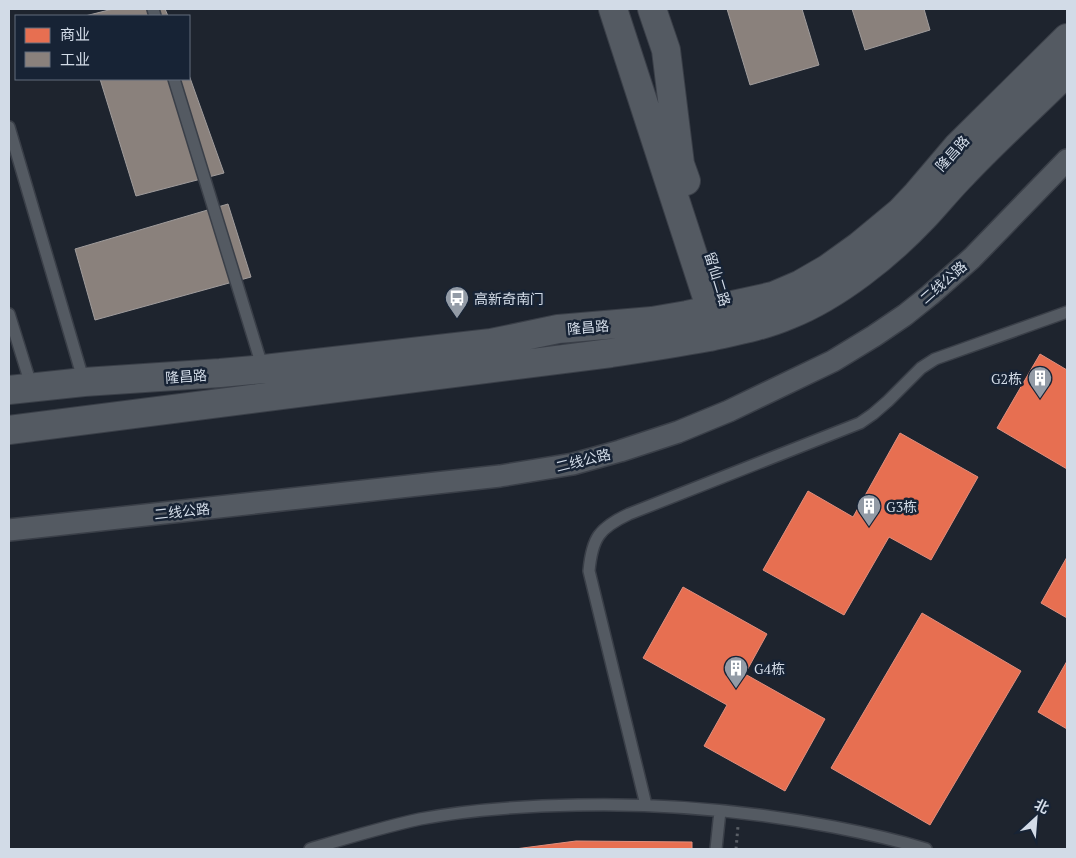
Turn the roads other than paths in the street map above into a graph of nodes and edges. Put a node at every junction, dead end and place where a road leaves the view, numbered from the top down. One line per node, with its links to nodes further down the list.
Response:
1 (614, 9): 5 (street, 留仙二路)
2 (652, 9): 4 (street, 留仙二路)
3 (1067, 38): 11 (street, 隆昌路)
4 (667, 64): 5 (street); 11 (street, 留仙二路)
5 (634, 70): 10 (street, 留仙二路)
6 (1067, 72): 15 (street, 隆昌路)
7 (174, 80): 16 (lane)
8 (9, 127): 17 (lane)
9 (1067, 160): 20 (street, 二线公路)
10 (691, 250): 11 (street, 留仙二路); 14 (street)
11 (720, 308): 14 (street, 隆昌路); 15 (street, 留仙二路)
12 (1067, 312): 21 (lane)
13 (9, 314): 18 (lane)
14 (658, 320): 16 (street, 隆昌路)
15 (728, 333): 19 (street, 隆昌路)
16 (264, 369): 17 (street, 隆昌路)
17 (84, 382): 18 (street, 隆昌路)
18 (20, 389)
19 (9, 430)
20 (9, 530)
21 (646, 805): 22 (lane); 23 (lane)
22 (720, 810): 24 (lane); 25 (lane)
23 (310, 849)
24 (716, 849)
25 (926, 849)

